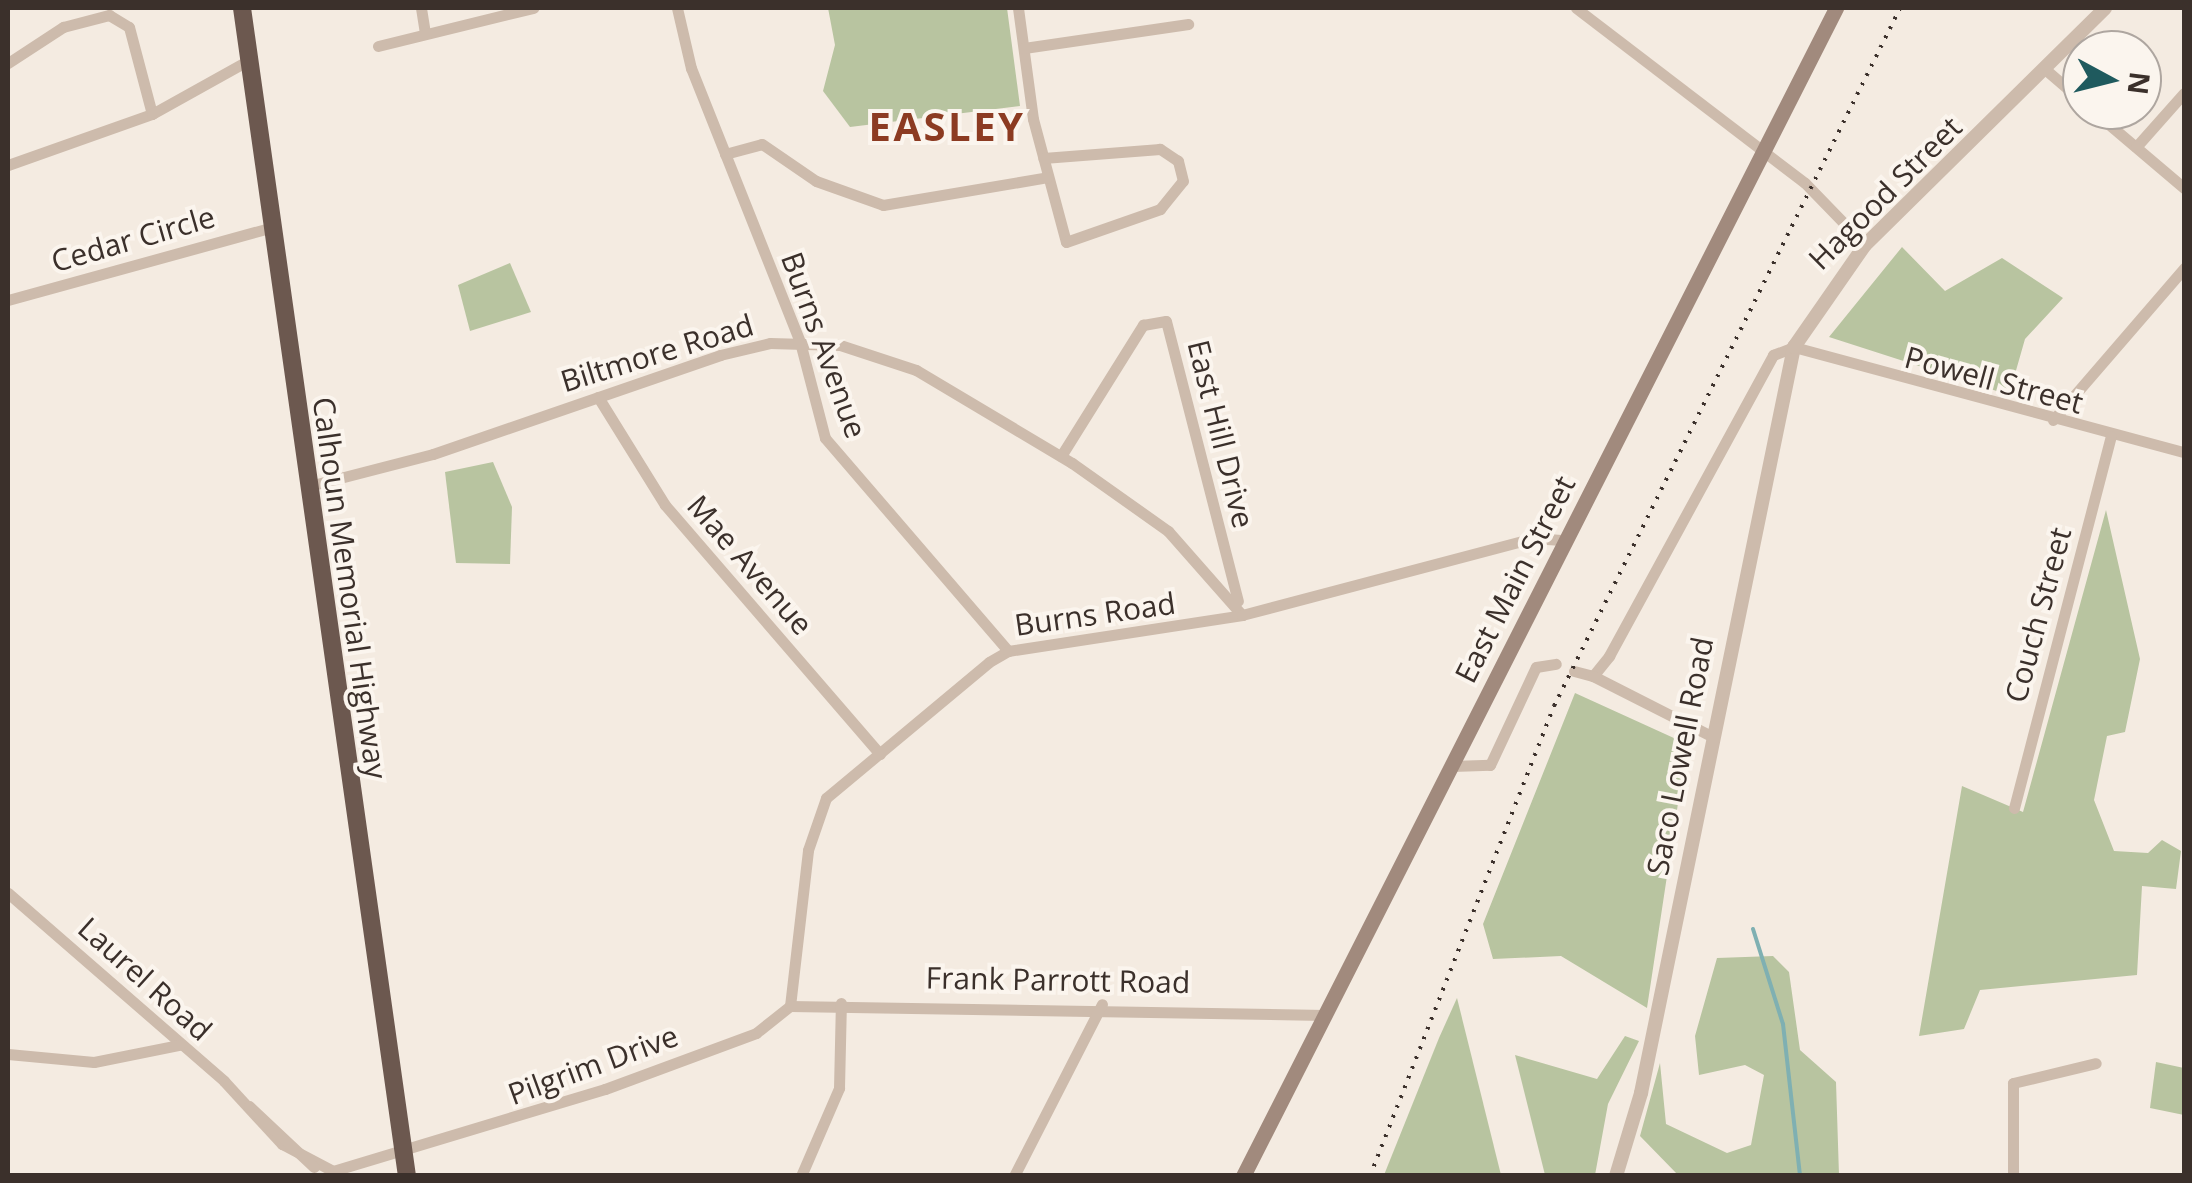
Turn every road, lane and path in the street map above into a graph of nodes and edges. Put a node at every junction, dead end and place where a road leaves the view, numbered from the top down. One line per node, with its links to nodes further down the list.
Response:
1 (242, 8): 13 (highway, Calhoun Memorial Highway)
2 (421, 8): 10 (street)
3 (533, 8): 10 (street)
4 (677, 8): 22 (street, Burns Avenue)
5 (1018, 8): 12 (street)
6 (1576, 8): 21 (street)
7 (1836, 8): 21 (main road, East Main Street)
8 (2105, 8): 15 (street, Hagood Street)
9 (1188, 24): 12 (street)
10 (425, 34): 11 (street)
11 (378, 46)
12 (1024, 48): 23 (street)
13 (249, 60): 18 (street); 27 (highway, Calhoun Memorial Highway)
14 (8, 63): 18 (street)
15 (2046, 70): 16 (street); 28 (street, Hagood Street)
16 (2062, 84)
17 (2184, 94): 20 (street)
18 (152, 114): 24 (street)
19 (2116, 130): 20 (street)
20 (2136, 146): 26 (street)
21 (1763, 150): 28 (street); 39 (main road, East Main Street)
22 (725, 154): 25 (street); 31 (street, Burns Avenue)
23 (1043, 158): 25 (street); 25 (street)
24 (8, 166)
25 (1048, 177)
26 (2184, 188)
27 (273, 227): 30 (street, Cedar Circle); 38 (highway, Calhoun Memorial Highway)
28 (1865, 245): 32 (street, Hagood Street)
29 (2184, 268): 34 (street)
30 (8, 300)
31 (800, 342): 33 (street, Biltmore Road); 37 (street, Biltmore Road); 41 (street, Burns Avenue)
32 (1794, 347): 34 (street, Powell Street); 44 (street, Hagood Street); 45 (street, Saco Lowell Road)
33 (598, 398): 38 (street, Biltmore Road); 46 (street, Mae Avenue)
34 (2053, 420): 35 (street, Powell Street)
35 (2111, 436): 36 (street, Powell Street); 48 (street, Couch Street)
36 (2184, 452)
37 (1062, 456): 40 (street, Biltmore Road); 40 (street, East Hill Drive)
38 (309, 486): 57 (highway, Calhoun Memorial Highway)
39 (1565, 540): 40 (street, Burns Road); 47 (main road, East Main Street)
40 (1242, 615): 41 (street, Burns Road)
41 (1008, 651): 46 (street, Burns Road)
42 (1556, 664): 47 (street)
43 (1574, 671): 44 (street)
44 (1594, 676): 45 (street)
45 (1713, 737): 63 (street, Saco Lowell Road)
46 (880, 754): 52 (street, Burns Road)
47 (1452, 766): 53 (main road, East Main Street)
48 (2014, 808)
49 (8, 893): 54 (street, Laurel Road)
50 (841, 1003): 51 (street, Frank Parrott Road); 52 (street, Frank Parrott Road); 60 (street)
51 (1102, 1004): 53 (street, Frank Parrott Road); 61 (street)
52 (790, 1006): 57 (street, Pilgrim Drive)
53 (1325, 1015): 62 (main road, East Main Street)
54 (179, 1045): 55 (street); 58 (street, Laurel Road)
55 (8, 1054)
56 (2096, 1063): 64 (street)
57 (404, 1152): 58 (street, Pilgrim Drive); 59 (highway, Calhoun Memorial Highway)
58 (309, 1171)
59 (407, 1176)
60 (801, 1176)
61 (1014, 1176)
62 (1243, 1176)
63 (1616, 1176)
64 (2013, 1176)

